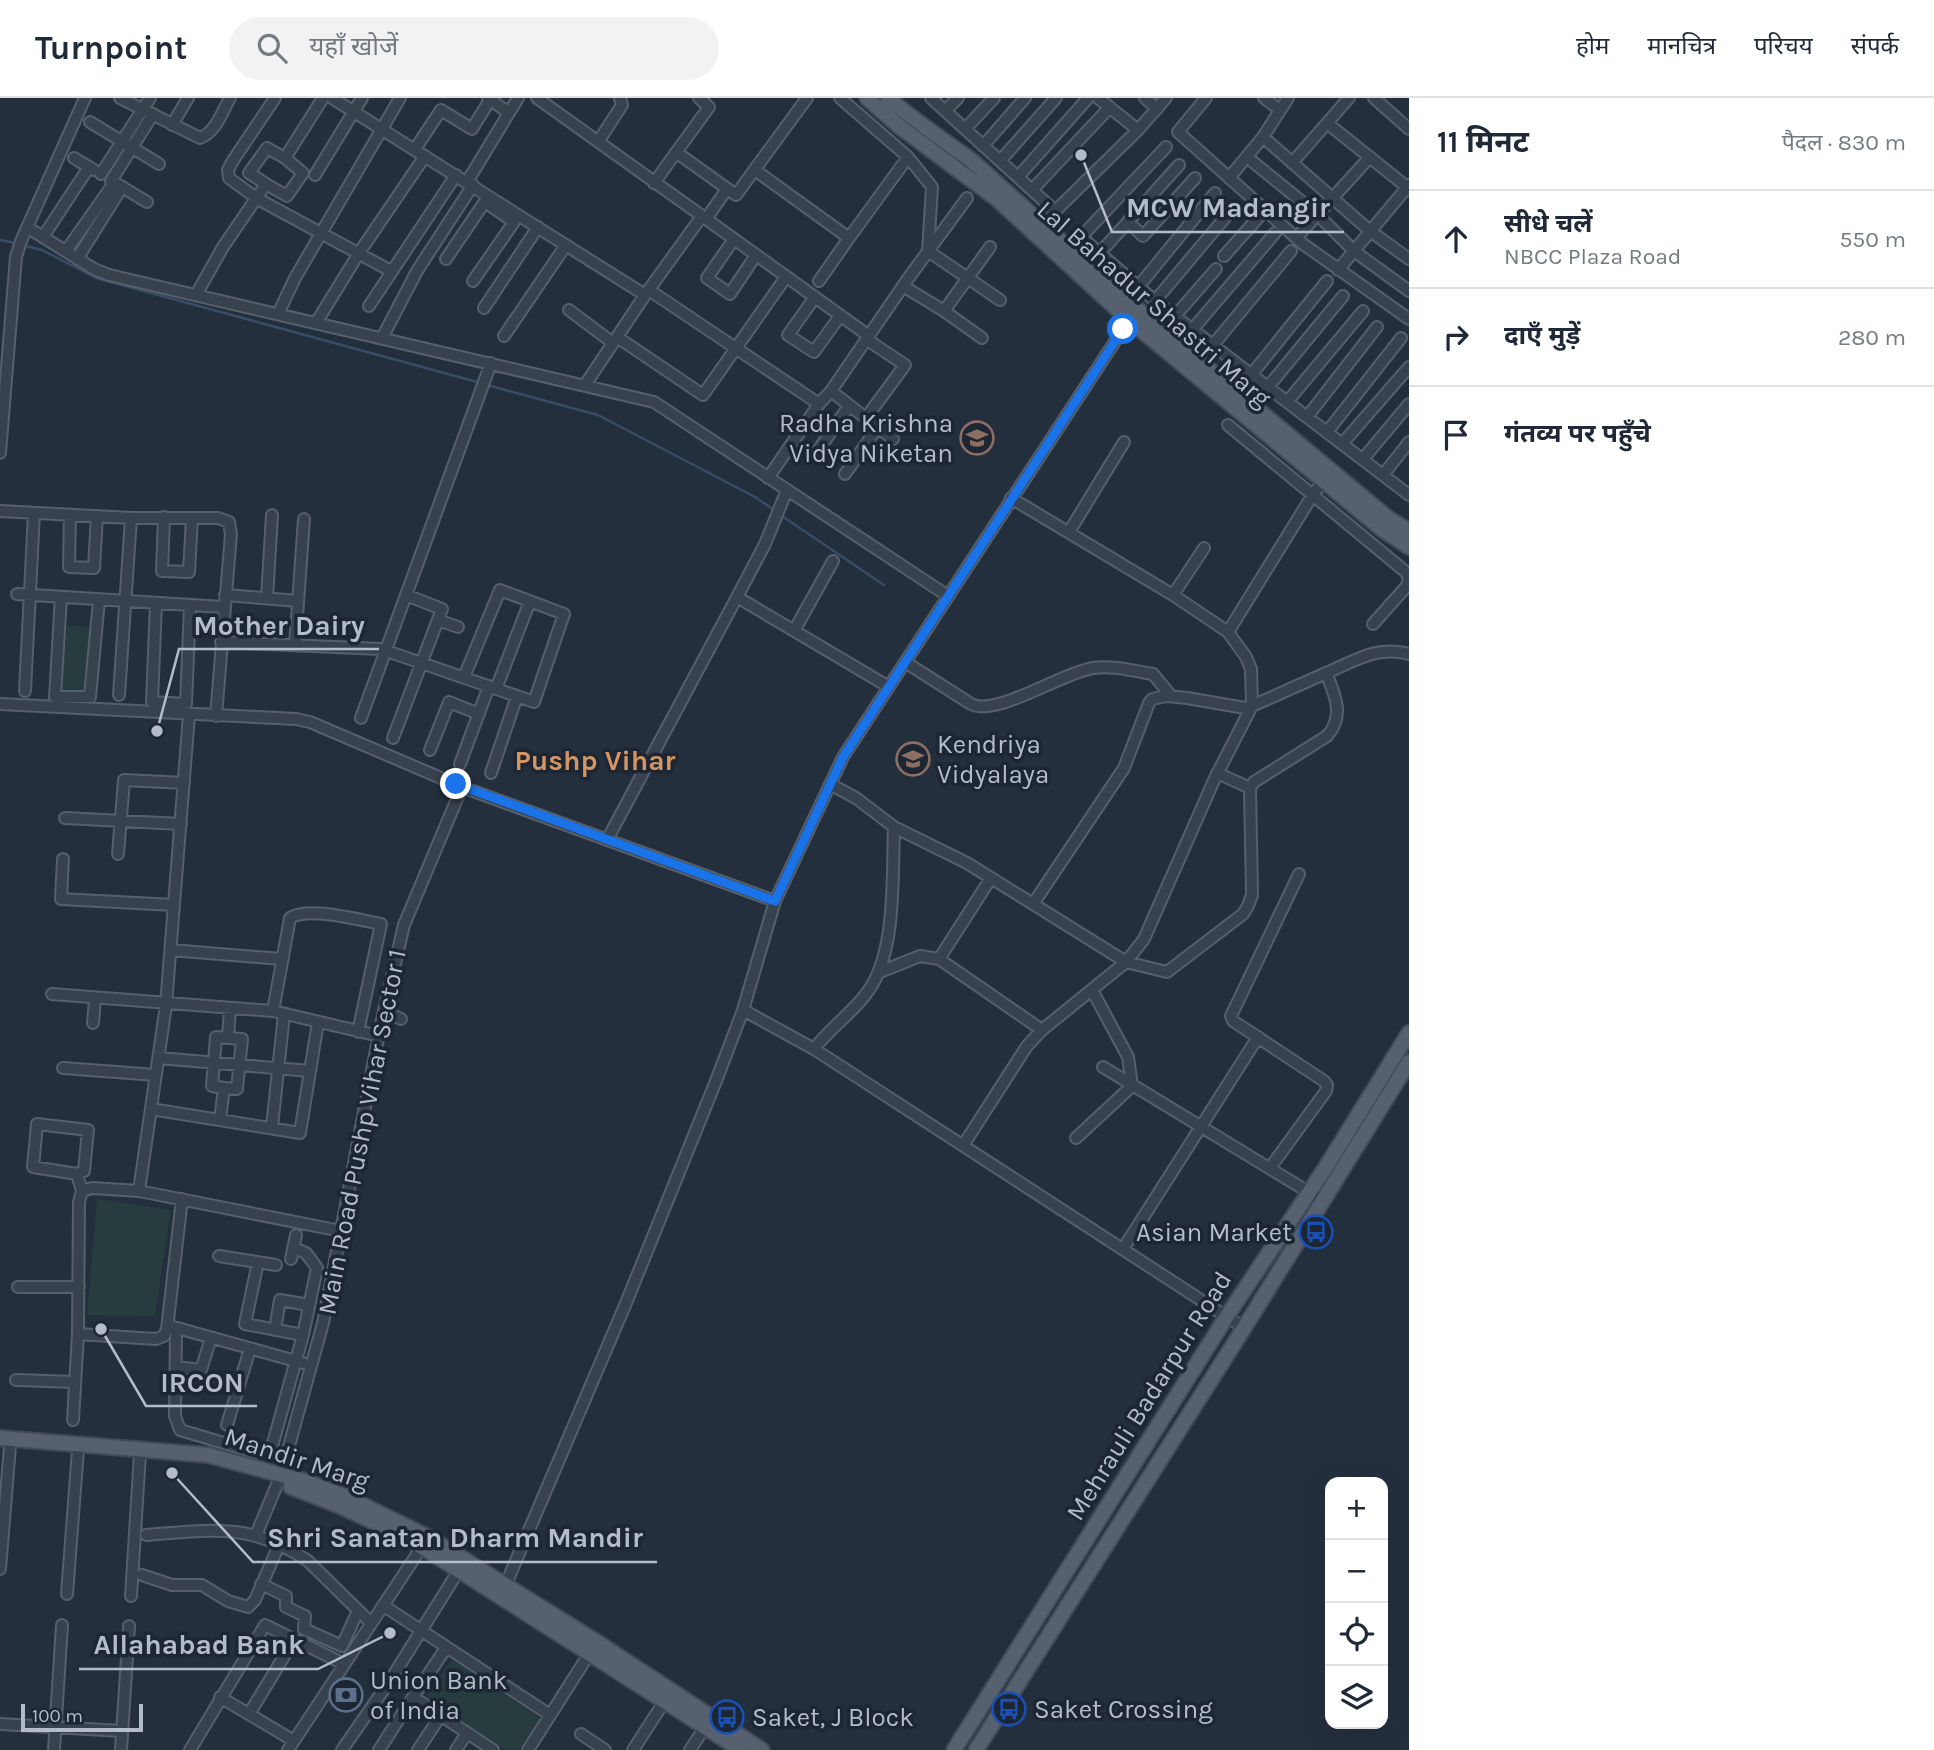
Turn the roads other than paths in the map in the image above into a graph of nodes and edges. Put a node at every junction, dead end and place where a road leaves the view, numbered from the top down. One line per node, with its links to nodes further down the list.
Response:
1 (85, 98): 91 (street)
2 (120, 98): 39 (street)
3 (150, 98): 39 (street)
4 (188, 98): 43 (street)
5 (230, 98): 43 (street)
6 (275, 98): 79 (street)
7 (323, 98): 59 (street)
8 (332, 98): 37 (street)
9 (362, 98): 37 (street)
10 (400, 98): 44 (street)
11 (489, 98): 40 (street); 54 (street)
12 (518, 98): 40 (street)
13 (537, 98): 49 (street)
14 (699, 98): 53 (street)
15 (807, 98): 65 (street)
16 (840, 98): 55 (street)
17 (867, 98): 140 (main road, Lal Bahadur Shastri Marg)
18 (888, 98): 90 (main road, Lal Bahadur Shastri Marg)
19 (931, 98): 38 (street)
20 (958, 98): 38 (street)
21 (994, 98): 45 (street)
22 (1026, 98): 51 (street)
23 (1056, 98): 60 (street)
24 (1088, 98): 68 (street)
25 (1098, 98): 34 (street)
26 (1145, 98): 35 (street)
27 (1166, 98): 35 (street)
28 (1206, 98): 70 (street)
29 (1264, 98): 36 (street)
30 (1288, 98): 36 (street)
31 (1349, 98): 42 (street)
32 (1374, 98): 46 (street)
33 (623, 100): 49 (street)
34 (1110, 107): 47 (street); 76 (street)
35 (1157, 109): 47 (street)
36 (1280, 110): 48 (street)
37 (354, 111): 44 (street); 66 (street)
38 (946, 111): 45 (street)
39 (148, 112): 43 (street); 50 (street)
40 (509, 113): 72 (street)
41 (90, 122): 50 (street)
42 (1327, 123): 57 (street); 61 (street)
43 (172, 125)
44 (382, 129): 54 (street); 94 (street)
45 (965, 129): 51 (street)
46 (1409, 129)
47 (1138, 130): 86 (street)
48 (1263, 137): 56 (street); 61 (street)
49 (598, 142): 73 (street)
50 (128, 144): 62 (street); 71 (street)
51 (984, 146): 60 (street)
52 (1166, 147): 107 (street)
53 (676, 152): 73 (street); 75 (street)
54 (420, 153): 67 (street); 106 (street)
55 (908, 157): 97 (street); 103 (street)
56 (1247, 157): 70 (street); 87 (street)
57 (1370, 157): 78 (street); 82 (street)
58 (74, 158): 64 (street)
59 (285, 158): 74 (street); 74 (street)
60 (1000, 161): 68 (street)
61 (1292, 163): 82 (street)
62 (159, 164)
63 (1179, 165): 89 (street)
64 (89, 167): 71 (street); 96 (street)
65 (755, 170): 75 (street); 97 (street)
66 (315, 175)
67 (456, 175): 72 (street); 116 (street)
68 (1018, 177): 76 (street)
69 (1195, 178): 89 (street)
70 (1229, 178): 85 (street)
71 (112, 181): 83 (street); 102 (street); 111 (street)
72 (470, 183): 81 (street); 145 (street)
73 (654, 183): 88 (street)
74 (266, 184): 79 (street)
75 (727, 189): 88 (street)
76 (1032, 190): 86 (street)
77 (1215, 193): 123 (street)
78 (1406, 193): 93 (street)
79 (256, 198): 94 (street); 126 (street)
80 (967, 198): 103 (street)
81 (487, 199): 92 (street); 110 (street); 119 (street)
82 (1333, 199): 87 (street); 93 (street)
83 (147, 202)
84 (1234, 207): 130 (street)
85 (1265, 210): 98 (street); 109 (street)
86 (1055, 211): 90 (street)
87 (1318, 215): 98 (street); 105 (street)
88 (704, 218): 99 (street); 125 (street)
89 (1128, 222): 107 (street)
90 (1042, 223): 113 (main road, Lal Bahadur Shastri Marg)
91 (27, 227): 96 (street); 171 (street)
92 (538, 227): 100 (street); 132 (street)
93 (1370, 231): 105 (street); 112 (street)
94 (321, 233): 106 (street); 136 (street)
95 (1275, 233): 143 (street)
96 (43, 237): 102 (street)
97 (849, 238): 120 (street)
98 (1296, 238): 115 (street)
99 (734, 239): 108 (street); 108 (street)
100 (566, 245): 125 (street); 144 (street)
101 (990, 247): 118 (street)
102 (66, 251): 111 (street)
103 (928, 251): 118 (street); 122 (street)
104 (1291, 251): 150 (street)
105 (1354, 251): 115 (street); 124 (street)
106 (359, 253): 116 (street); 141 (street)
107 (1099, 253): 113 (street); 123 (street)
108 (756, 255): 117 (street)
109 (1224, 256)
110 (446, 258)
111 (78, 259): 126 (street)
112 (1409, 259)
113 (1089, 265): 191 (main road, Lal Bahadur Shastri Marg)
114 (1216, 269): 138 (street)
115 (1338, 270): 139 (street)
116 (391, 271): 131 (street)
117 (786, 277): 128 (street); 151 (street)
118 (967, 278): 129 (street); 134 (street)
119 (473, 281)
120 (819, 281)
121 (1327, 281): 154 (street)
122 (903, 286): 134 (street); 146 (street)
123 (1139, 287): 130 (street)
124 (1409, 291)
125 (647, 293): 149 (street); 151 (street)
126 (196, 295): 136 (street)
127 (1343, 296): 156 (street)
128 (815, 297): 137 (street); 137 (street)
129 (1000, 300)
130 (1155, 301): 138 (street)
131 (369, 306)
132 (484, 308)
133 (569, 310): 149 (street)
134 (944, 311): 147 (street)
135 (1363, 311): 158 (street)
136 (278, 314): 141 (street)
137 (840, 316): 146 (street)
138 (1175, 316): 143 (street)
139 (1409, 319)
140 (1129, 320): 177 (main road, Lal Bahadur Shastri Marg); 181 (street)
141 (316, 323): 145 (street)
142 (1377, 327): 162 (street)
143 (1192, 330): 150 (street)
144 (504, 336)
145 (382, 338): 152 (street)
146 (867, 338): 157 (street); 163 (street)
147 (982, 338)
148 (1401, 338): 166 (street)
149 (615, 340): 151 (street); 155 (street)
150 (1213, 345): 154 (street)
151 (737, 349): 159 (street)
152 (491, 363): 155 (street); 199 (street)
153 (1409, 367): 170 (street)
154 (1251, 375): 156 (street)
155 (585, 385): 176 (street)
156 (1268, 387): 158 (street)
157 (831, 391): 159 (street); 161 (street)
158 (1287, 402): 162 (street)
159 (819, 404): 176 (street)
160 (1409, 404): 173 (street)
161 (849, 406): 163 (street); 172 (street)
162 (1307, 417): 166 (street)
163 (866, 418): 165 (street)
164 (1227, 425): 180 (street)
165 (878, 427): 167 (street); 174 (street)
166 (1327, 432): 170 (street)
167 (893, 439)
168 (1124, 442): 192 (street)
169 (1409, 442): 175 (street)
170 (1342, 444): 173 (street)
171 (0, 453)
172 (815, 455)
173 (1363, 459): 175 (street)
174 (845, 474)
175 (1383, 475): 178 (street)
176 (768, 478): 179 (street)
177 (1323, 481): 180 (street); 193 (main road, Lal Bahadur Shastri Marg)
178 (1407, 488)
179 (787, 490): 201 (street); 203 (street)
180 (1312, 496): 213 (street); 216 (street)
181 (1011, 498): 192 (street); 201 (street)
182 (0, 511): 183 (street)
183 (34, 513): 184 (street); 197 (street)
184 (70, 515): 186 (street); 186 (street)
185 (272, 515): 204 (street)
186 (97, 516): 188 (street)
187 (164, 517): 188 (street); 189 (street); 189 (street)
188 (131, 518): 206 (street)
189 (192, 518): 198 (street)
190 (304, 519): 207 (street)
191 (1409, 531)
192 (1069, 532): 200 (street)
193 (1409, 547)
194 (1203, 548): 200 (street)
195 (833, 561): 215 (street)
196 (18, 594): 197 (street)
197 (30, 595): 202 (street); 227 (street)
198 (225, 595): 204 (street); 211 (street)
199 (406, 595): 212 (street); 219 (street)
200 (1173, 595): 216 (street)
201 (948, 596): 221 (street)
202 (61, 597): 205 (street); 205 (street)
203 (737, 597): 215 (street); 250 (street)
204 (267, 598): 207 (street)
205 (99, 600): 206 (street)
206 (125, 601): 209 (street); 228 (street)
207 (298, 601): 218 (street)
208 (530, 601): 224 (street); 226 (street); 229 (street)
209 (156, 603): 210 (street); 210 (street)
210 (190, 606): 211 (street)
211 (223, 607): 217 (street)
212 (438, 620): 214 (street); 222 (street)
213 (1373, 624)
214 (458, 627)
215 (794, 631): 225 (street)
216 (1228, 632): 232 (street)
217 (221, 642): 218 (street); 235 (street)
218 (295, 645): 219 (street)
219 (386, 650): 222 (street); 236 (street)
220 (1409, 654): 223 (street)
221 (905, 662): 225 (street); 230 (street)
222 (424, 663): 224 (street); 237 (street)
223 (1326, 673): 232 (street); 245 (street)
224 (464, 677): 226 (street)
225 (889, 687): 243 (street)
226 (493, 688): 229 (street); 233 (street)
227 (25, 691)
228 (119, 695)
229 (517, 696): 240 (street)
230 (1171, 696): 232 (street); 256 (street)
231 (0, 704): 234 (street)
232 (1252, 706): 241 (street)
233 (478, 714): 238 (street); 239 (street)
234 (189, 715): 235 (street); 242 (street)
235 (216, 716): 244 (street)
236 (361, 718)
237 (393, 738)
238 (430, 750)
239 (460, 764)
240 (491, 773)
241 (1217, 773): 245 (street); 261 (street)
242 (184, 783): 247 (street); 248 (street)
243 (830, 784): 249 (street); 255 (street)
244 (462, 787): 250 (street); 269 (street, Main Road Pushp Vihar Sector 1)
245 (1250, 788): 261 (street)
246 (65, 818): 247 (street)
247 (121, 821): 248 (street); 251 (street)
248 (181, 824): 257 (street)
249 (894, 827): 254 (street); 262 (street)
250 (607, 840): 255 (street)
251 (118, 854)
252 (63, 859): 257 (street)
253 (1299, 874): 278 (street)
254 (991, 878): 256 (street); 260 (street)
255 (775, 901): 268 (street)
256 (1033, 904): 261 (street)
257 (174, 905): 258 (street)
258 (171, 950): 259 (street); 266 (street)
259 (281, 959): 270 (street); 275 (street)
260 (939, 959): 262 (street); 274 (street)
261 (1126, 962): 263 (street)
262 (880, 972): 280 (street)
263 (1092, 989): 274 (street); 290 (street)
264 (52, 995): 265 (street)
265 (95, 999): 266 (street); 273 (street)
266 (166, 1004): 267 (street); 281 (street)
267 (230, 1009): 270 (street); 279 (street)
268 (743, 1010): 280 (street); 341 (street)
269 (384, 1011): 271 (street); 277 (street, Main Road Pushp Vihar Sector 1)
270 (279, 1012): 272 (street); 287 (street)
271 (401, 1019)
272 (318, 1022): 275 (street); 288 (street)
273 (93, 1023)
274 (1042, 1030): 297 (street)
275 (358, 1032): 277 (street)
276 (1409, 1034): 302 (main road, Mehrauli Badarpur Road)
277 (379, 1037): 305 (street, Main Road Pushp Vihar Sector 1)
278 (1258, 1037): 294 (street); 298 (street)
279 (228, 1038): 283 (street); 284 (street)
280 (814, 1049): 297 (street)
281 (159, 1058): 283 (street); 289 (street)
282 (1409, 1062): 304 (main road, Mehrauli Badarpur Road)
283 (214, 1063): 284 (street); 291 (street)
284 (240, 1065): 287 (street); 291 (street)
285 (1102, 1067): 290 (street)
286 (63, 1068): 289 (street)
287 (279, 1068): 288 (street); 295 (street)
288 (310, 1071): 295 (street)
289 (156, 1076): 292 (street)
290 (1132, 1086): 294 (street); 296 (street)
291 (224, 1088): 293 (street)
292 (151, 1109): 293 (street); 301 (street)
293 (220, 1119): 295 (street)
294 (1202, 1126): 298 (street); 307 (street)
295 (272, 1127)
296 (1076, 1138)
297 (964, 1144): 307 (street)
298 (1270, 1168): 302 (street)
299 (77, 1174): 299 (street); 300 (street)
300 (82, 1191): 301 (street); 312 (street)
301 (139, 1191): 303 (street)
302 (1310, 1191): 304 (street); 314 (main road, Mehrauli Badarpur Road)
303 (181, 1199): 305 (street); 315 (street)
304 (1322, 1202): 316 (main road, Mehrauli Badarpur Road)
305 (341, 1231): 323 (street, Main Road Pushp Vihar Sector 1)
306 (296, 1234): 313 (street)
307 (1123, 1248): 314 (street)
308 (219, 1255): 309 (street)
309 (258, 1262): 310 (street); 317 (street)
310 (275, 1265)
311 (18, 1287): 312 (street)
312 (79, 1287): 318 (street)
313 (309, 1305): 317 (street); 319 (street)
314 (1227, 1316): 316 (street); 355 (main road, Mehrauli Badarpur Road)
315 (172, 1327): 318 (street); 320 (street); 324 (street)
316 (1244, 1328): 357 (main road, Mehrauli Badarpur Road)
317 (275, 1330): 319 (street)
318 (78, 1334): 326 (street)
319 (303, 1335): 322 (street)
320 (211, 1338): 321 (street); 324 (street)
321 (250, 1349): 322 (street); 328 (street)
322 (296, 1362): 323 (street); 324 (street)
323 (312, 1366): 332 (street, Main Road Pushp Vihar Sector 1)
324 (176, 1367)
325 (16, 1380): 326 (street)
326 (75, 1382): 327 (street)
327 (74, 1420)
328 (227, 1425)
329 (3, 1443): 330 (main road, Mandir Marg); 332 (main road, Mandir Marg); 337 (street)
330 (78, 1450): 331 (main road, Mandir Marg); 342 (street)
331 (140, 1454): 332 (main road, Mandir Marg); 343 (street)
332 (279, 1479): 334 (street, Main Road Pushp Vihar Sector 1); 335 (main road, Mandir Marg)
333 (146, 1535): 334 (street)
334 (256, 1535): 336 (street)
335 (425, 1542): 338 (main road, Mandir Marg); 341 (main road, Mandir Marg); 344 (street)
336 (279, 1545): 340 (street); 345 (street)
337 (0, 1569)
338 (459, 1570): 349 (street); 354 (main road, Mandir Marg)
339 (142, 1575): 340 (street)
340 (261, 1584): 351 (street)
341 (506, 1584): 384 (main road, Mandir Marg)
342 (67, 1594)
343 (131, 1596)
344 (384, 1606): 346 (street); 349 (street)
345 (358, 1611): 346 (street); 351 (street)
346 (371, 1623): 353 (street)
347 (62, 1625): 365 (street)
348 (130, 1626): 367 (street)
349 (421, 1631): 352 (street); 374 (street)
350 (294, 1640): 356 (street); 359 (street); 361 (street)
351 (343, 1644): 353 (street)
352 (446, 1648): 358 (street); 363 (street)
353 (354, 1650): 356 (street)
354 (589, 1654): 360 (main road, Mandir Marg); 363 (street)
355 (1011, 1660): 357 (main road); 385 (main road, Mehrauli Badarpur Road)
356 (344, 1664): 370 (street)
357 (1026, 1669): 386 (main road, Mehrauli Badarpur Road)
358 (413, 1696): 362 (street); 375 (street)
359 (220, 1697): 361 (street); 373 (street)
360 (664, 1702): 366 (main road, Mandir Marg); 381 (street)
361 (249, 1714): 370 (street)
362 (441, 1715): 368 (street); 376 (street)
363 (550, 1715): 379 (street)
364 (0, 1724): 365 (street)
365 (57, 1727): 367 (street); 371 (street)
366 (705, 1727): 382 (street); 383 (main road, Mandir Marg)
367 (122, 1731): 372 (street)
368 (467, 1733): 377 (street); 378 (street)
369 (581, 1734): 380 (street)
370 (291, 1746)
371 (54, 1750)
372 (121, 1750)
373 (190, 1750)
374 (342, 1750)
375 (379, 1750)
376 (418, 1750)
377 (456, 1750)
378 (493, 1750)
379 (528, 1750)
380 (605, 1750)
381 (633, 1750)
382 (690, 1750)
383 (741, 1750)
384 (762, 1750)
385 (954, 1750)
386 (976, 1750)

